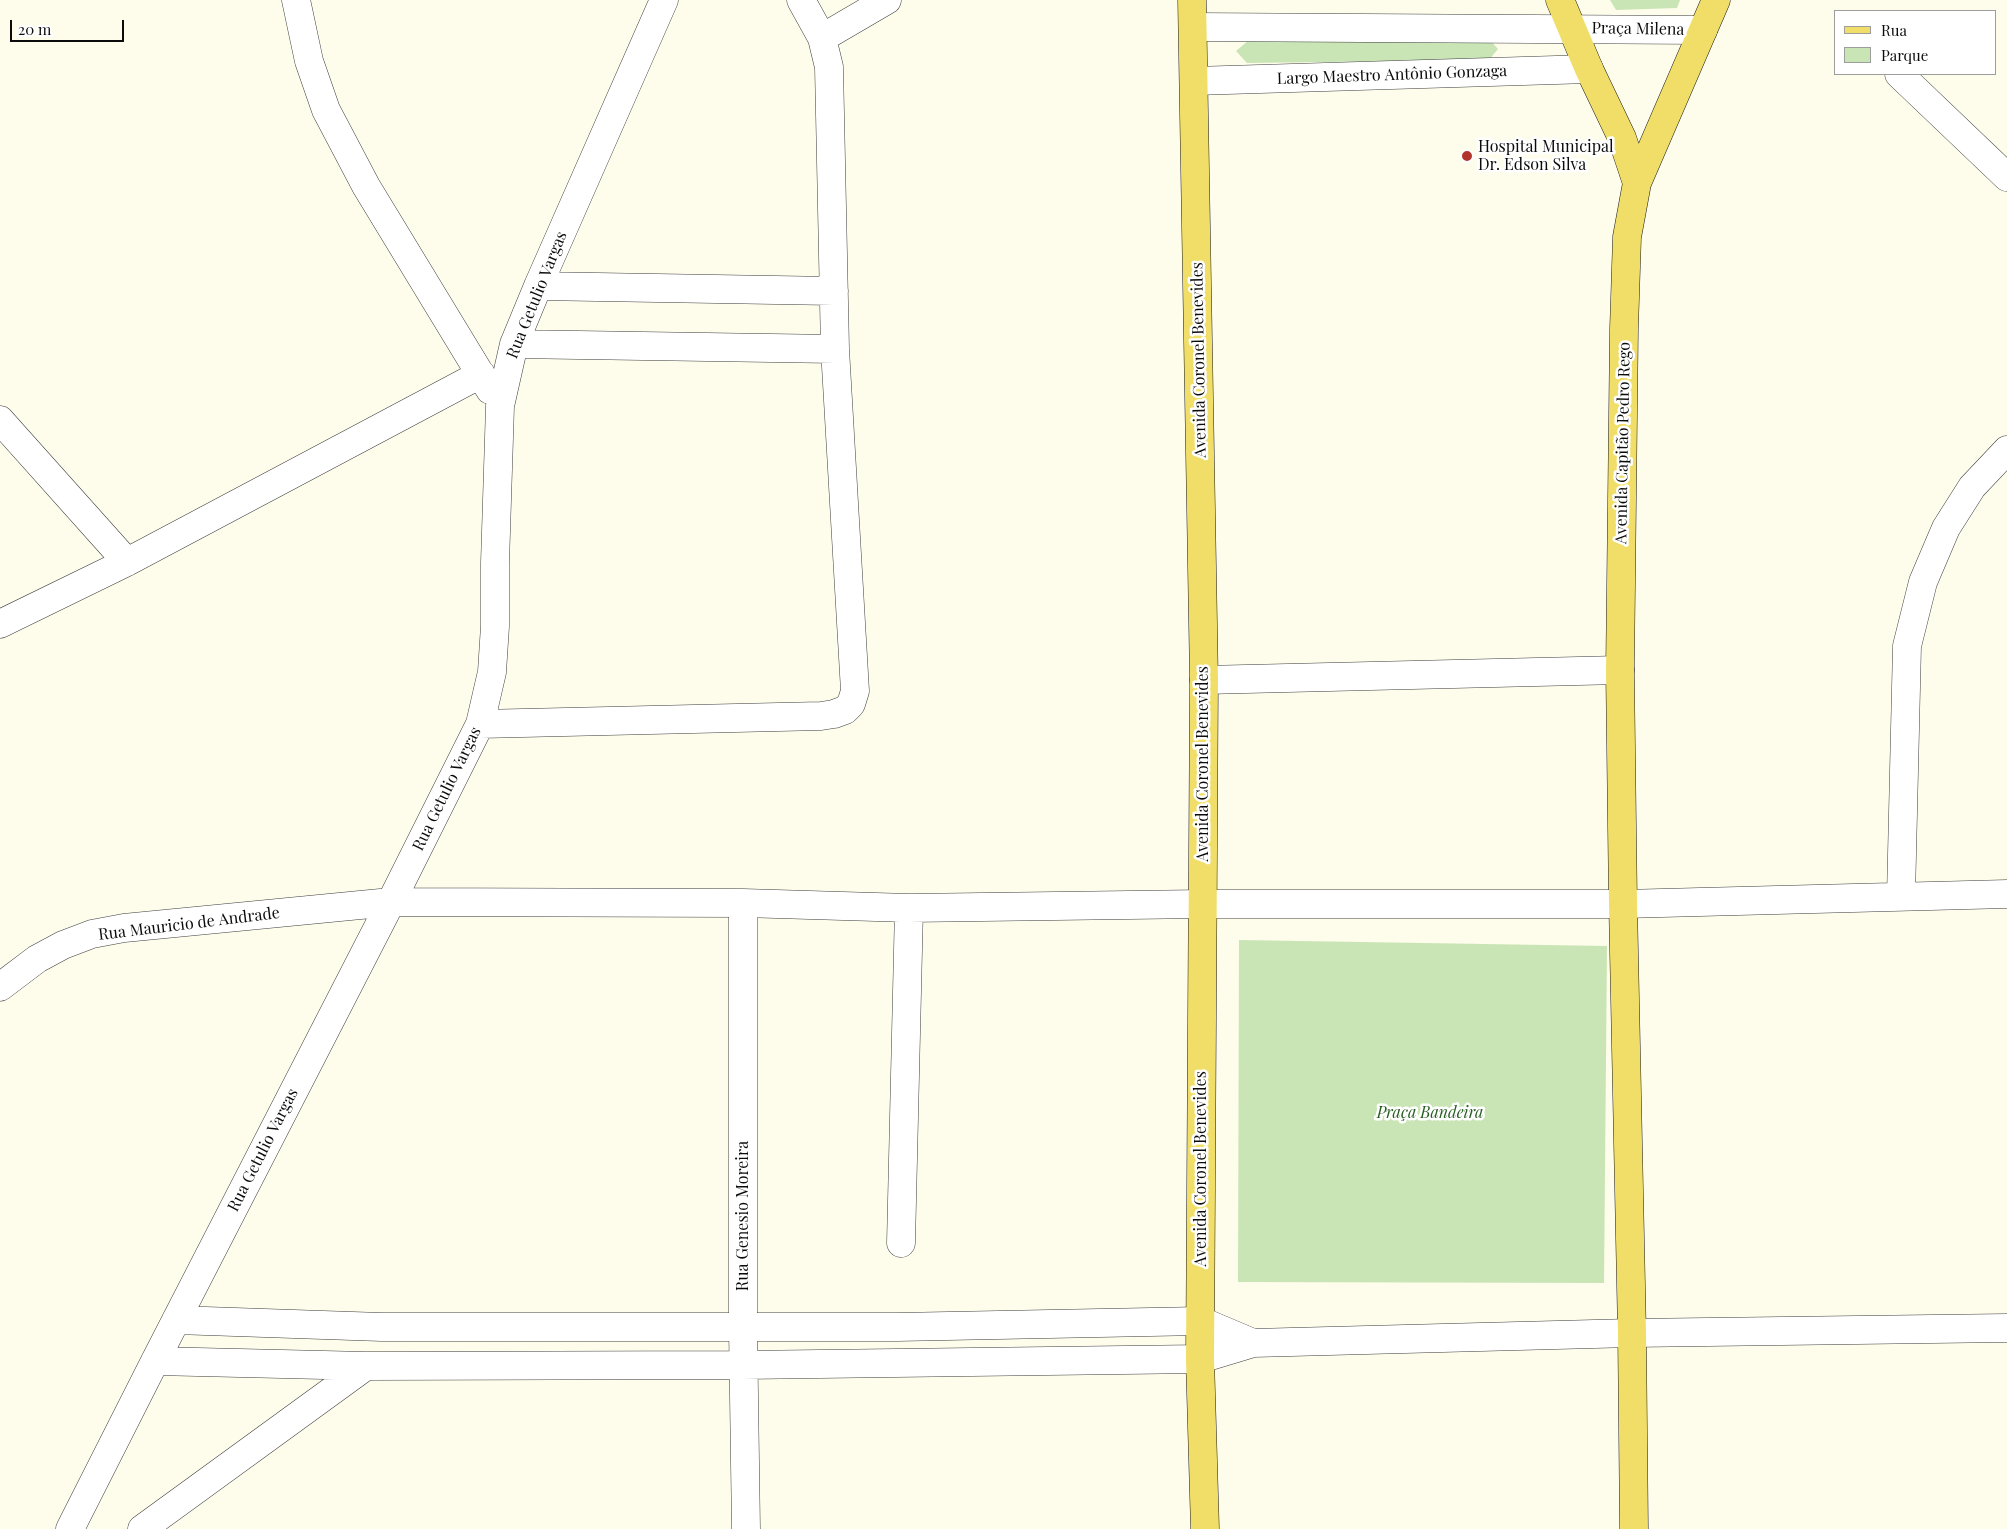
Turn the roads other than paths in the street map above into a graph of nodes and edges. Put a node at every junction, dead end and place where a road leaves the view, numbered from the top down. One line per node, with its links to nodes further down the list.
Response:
1 (296, 0): 21 (street)
2 (664, 0): 17 (street, Rua Getulio Vargas)
3 (801, 0): 11 (street)
4 (887, 0): 11 (street)
5 (1192, 0): 8 (main road, Avenida Coronel Benevides)
6 (1560, 0): 9 (main road, Praça Milena)
7 (1716, 0): 10 (main road, Avenida Capitão Pedro Rego)
8 (1193, 27): 9 (street); 14 (main road, Avenida Coronel Benevides)
9 (1573, 29): 10 (street, Praça Milena); 12 (main road, Praça Milena)
10 (1703, 30): 16 (main road, Avenida Capitão Pedro Rego)
11 (822, 38): 18 (street)
12 (1589, 69): 14 (street, Largo Maestro Antônio Gonzaga); 16 (main road, Praça Milena)
13 (1900, 75): 15 (street)
14 (1194, 81): 28 (main road, Avenida Coronel Benevides)
15 (2007, 177)
16 (1637, 183): 27 (main road, Avenida Capitão Pedro Rego)
17 (538, 286): 18 (street); 19 (street, Rua Getulio Vargas)
18 (834, 292): 20 (street)
19 (514, 344): 20 (street); 22 (street, Rua Getulio Vargas)
20 (836, 349): 29 (street)
21 (481, 374): 22 (street); 25 (street)
22 (500, 406): 29 (street, Rua Getulio Vargas)
23 (0, 420): 25 (street)
24 (2007, 450): 31 (street)
25 (127, 562): 26 (street)
26 (0, 624)
27 (1620, 670): 28 (street); 35 (main road, Avenida Capitão Pedro Rego)
28 (1204, 680): 34 (main road, Avenida Coronel Benevides)
29 (480, 724): 32 (street, Rua Getulio Vargas)
30 (2007, 894): 31 (street, Rua Mauricio de Andrade)
31 (1901, 896): 35 (street, Rua Mauricio de Andrade)
32 (391, 902): 33 (street, Rua Mauricio de Andrade); 37 (street, Rua Mauricio de Andrade); 39 (street, Rua Getulio Vargas)
33 (743, 903): 36 (street, Rua Mauricio de Andrade); 41 (street, Rua Genesio Moreira)
34 (1202, 904): 35 (street, Rua Mauricio de Andrade); 36 (street, Rua Mauricio de Andrade); 40 (main road, Avenida Coronel Benevides)
35 (1623, 904): 43 (main road)
36 (909, 908): 38 (street)
37 (0, 987)
38 (901, 1243)
39 (176, 1320): 41 (street); 46 (street, Rua Getulio Vargas)
40 (1201, 1321): 41 (street); 44 (street); 45 (main road, Avenida Coronel Benevides)
41 (743, 1328): 48 (street, Rua Genesio Moreira)
42 (2007, 1328): 43 (street)
43 (1632, 1333): 44 (street); 53 (main road)
44 (1253, 1343): 45 (street)
45 (1200, 1359): 48 (street); 52 (main road, Avenida Coronel Benevides)
46 (154, 1361): 47 (street); 49 (street, Rua Getulio Vargas)
47 (366, 1366): 48 (street); 50 (street)
48 (743, 1366): 51 (street, Rua Genesio Moreira)
49 (70, 1529)
50 (142, 1529)
51 (746, 1529)
52 (1205, 1529)
53 (1634, 1529)

